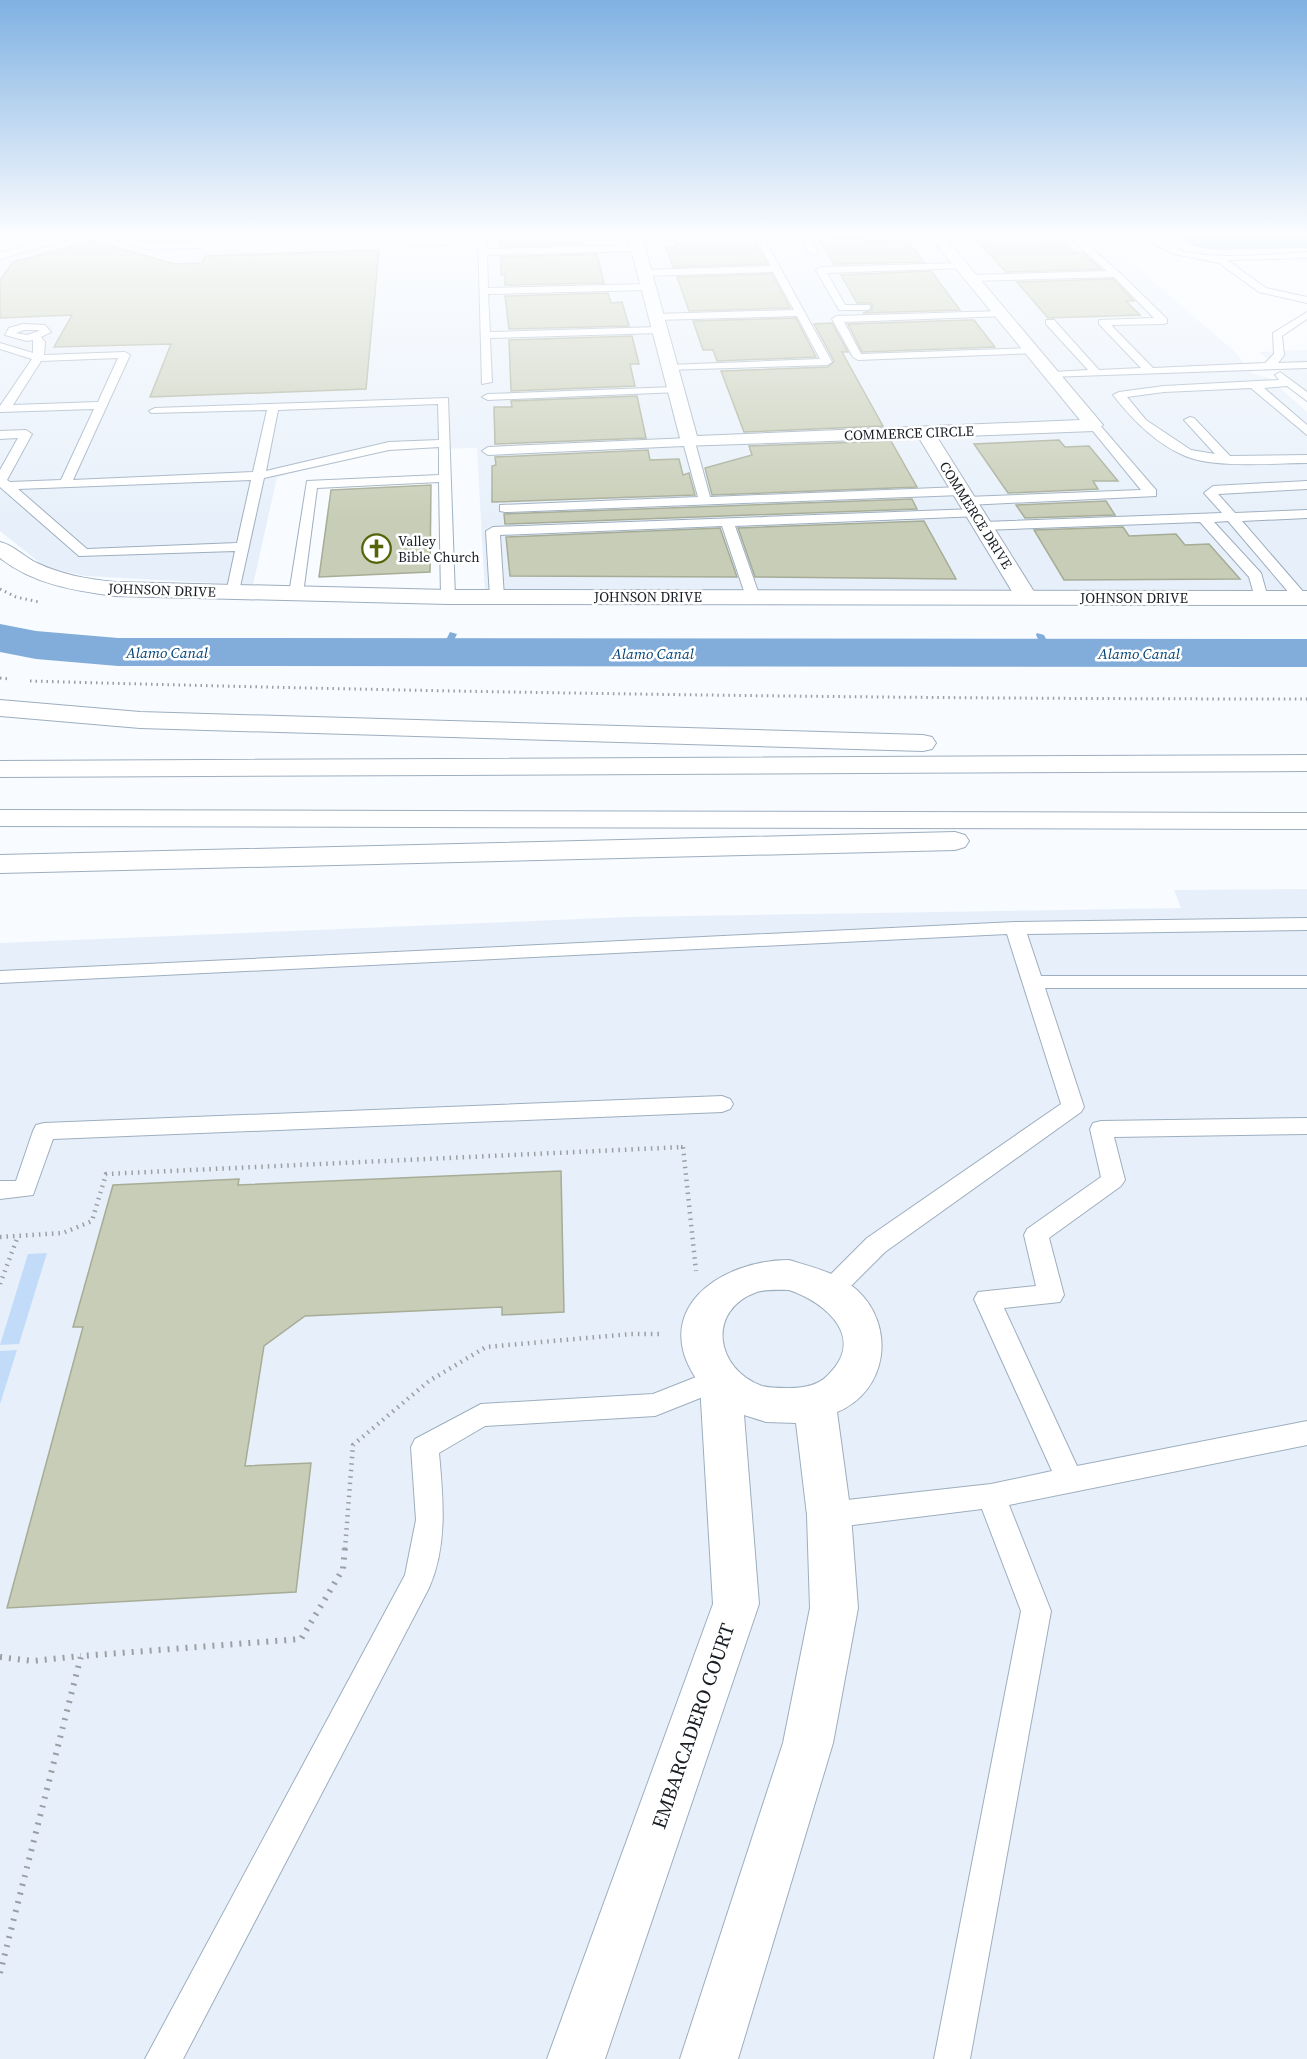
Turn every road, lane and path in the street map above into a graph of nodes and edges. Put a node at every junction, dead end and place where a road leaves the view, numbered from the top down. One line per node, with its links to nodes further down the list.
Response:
1 (4, 329): 14 (lane)
2 (11, 329): 14 (lane)
3 (27, 329): 14 (lane)
4 (43, 329): 19 (lane)
5 (485, 329): 15 (lane)
6 (570, 329): 15 (lane)
7 (659, 329): 22 (main road)
8 (810, 329): 22 (lane)
9 (843, 329): 18 (lane)
10 (1014, 329): 18 (main road)
11 (1056, 329): 24 (lane)
12 (1110, 329): 23 (lane)
13 (1286, 329): 21 (lane)
14 (15, 332): 16 (lane)
15 (485, 335): 26 (lane)
16 (0, 340)
17 (0, 346): 19 (lane)
18 (1033, 351): 25 (main road)
19 (38, 358): 29 (lane); 34 (lane)
20 (1307, 365): 21 (lane)
21 (1269, 366): 23 (lane); 28 (lane)
22 (669, 368): 31 (main road)
23 (1150, 371): 24 (lane)
24 (1096, 373): 25 (lane)
25 (1053, 375): 39 (main road)
26 (486, 382)
27 (1254, 385): 28 (lane); 40 (lane); 47 (lane)
28 (1297, 386): 33 (lane)
29 (19, 388): 30 (lane); 36 (lane)
30 (0, 389)
31 (675, 390): 32 (lane); 43 (main road)
32 (488, 397)
33 (1307, 398)
34 (102, 405): 36 (lane); 52 (lane)
35 (273, 406): 37 (lane); 44 (lane); 49 (lane)
36 (3, 409)
37 (155, 411)
38 (1190, 420): 47 (lane)
39 (1094, 425): 41 (main road, COMMERCE CIRCLE); 56 (lane)
40 (1307, 431)
41 (925, 433): 43 (main road, COMMERCE CIRCLE); 56 (main road, COMMERCE DRIVE)
42 (0, 435): 51 (lane)
43 (689, 442): 45 (lane); 54 (lane)
44 (445, 443): 48 (lane); 50 (lane)
45 (488, 451)
46 (1307, 459): 47 (lane)
47 (1227, 460)
48 (388, 463): 49 (lane); 50 (lane); 64 (lane)
49 (258, 476): 52 (lane); 61 (lane)
50 (446, 478): 65 (lane)
51 (3, 482): 52 (lane); 61 (lane)
52 (65, 484)
53 (1307, 485): 58 (lane)
54 (705, 501): 55 (lane); 56 (lane)
55 (505, 508)
56 (971, 508): 59 (lane); 60 (lane); 68 (main road, COMMERCE DRIVE)
57 (1307, 514): 58 (lane)
58 (1232, 517): 59 (lane); 70 (lane)
59 (1203, 518): 69 (lane)
60 (727, 522): 66 (lane); 67 (lane)
61 (243, 547): 63 (lane)
62 (0, 548): 63 (main road, JOHNSON DRIVE)
63 (233, 593): 64 (main road, JOHNSON DRIVE)
64 (296, 594): 65 (main road, JOHNSON DRIVE)
65 (448, 597): 66 (main road, JOHNSON DRIVE)
66 (497, 597): 67 (main road, JOHNSON DRIVE)
67 (753, 597): 68 (main road, JOHNSON DRIVE)
68 (1027, 598): 69 (main road, JOHNSON DRIVE)
69 (1261, 598): 70 (main road, JOHNSON DRIVE)
70 (1304, 598)
71 (0, 678): 72 (path)
72 (1307, 699)
73 (0, 708): 75 (main road)
74 (1307, 762): 75 (main road)
75 (1217, 763): 76 (main road)
76 (0, 769)
77 (0, 818): 78 (main road)
78 (1045, 820): 79 (main road); 80 (main road)
79 (1307, 821)
80 (240, 860): 81 (main road); 82 (main road)
81 (0, 864)
82 (0, 873)
83 (1307, 924): 84 (lane)
84 (1016, 928): 85 (lane); 86 (lane)
85 (0, 977)
86 (1033, 982): 87 (lane); 89 (lane)
87 (1307, 982)
88 (722, 1104): 92 (lane)
89 (1073, 1107): 91 (lane); 97 (lane)
90 (1307, 1126): 91 (lane)
91 (1101, 1129): 102 (lane)
92 (0, 1190)
93 (18, 1236): 94 (path); 95 (path); 96 (path)
94 (0, 1237)
95 (696, 1271)
96 (0, 1284)
97 (830, 1291): 99 (main road); 100 (main road)
98 (663, 1334): 105 (path)
99 (720, 1380): 100 (main road); 108 (lane); 109 (main road, EMBARCADERO COURT)
100 (815, 1403): 104 (main road)
101 (1307, 1433): 102 (lane)
102 (1070, 1480): 103 (lane)
103 (991, 1496): 104 (lane); 111 (lane)
104 (829, 1515): 110 (main road)
105 (81, 1656): 106 (path); 107 (path)
106 (0, 1657)
107 (0, 1973)
108 (163, 2059)
109 (576, 2059)
110 (709, 2059)
111 (952, 2059)

